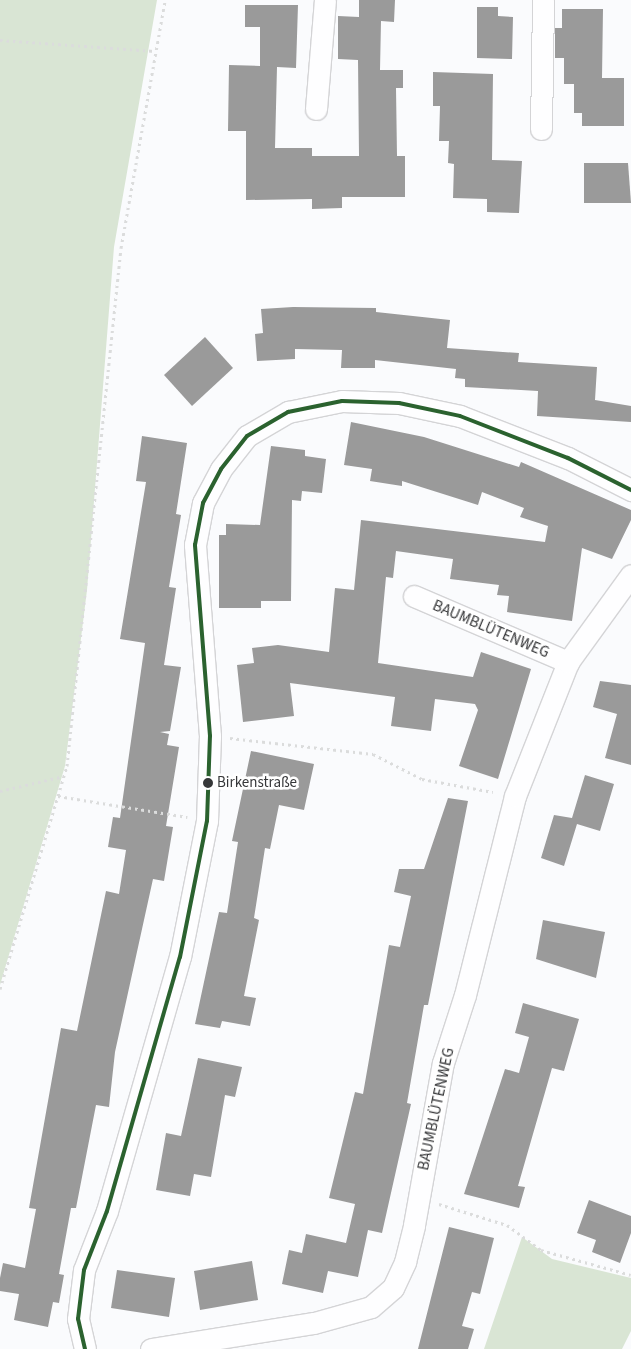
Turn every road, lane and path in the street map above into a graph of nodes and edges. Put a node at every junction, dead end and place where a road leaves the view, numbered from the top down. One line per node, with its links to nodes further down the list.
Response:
1 (165, 0): 5 (path)
2 (325, 0): 6 (street)
3 (544, 0): 7 (street)
4 (0, 40): 5 (path)
5 (155, 51): 13 (path)
6 (316, 109)
7 (541, 129)
8 (631, 490): 12 (street)
9 (631, 575): 11 (street, BAUMBLÜTENWEG)
10 (414, 596): 11 (street, BAUMBLÜTENWEG)
11 (568, 662): 16 (street, BAUMBLÜTENWEG)
12 (210, 736): 16 (path); 17 (street)
13 (64, 776): 14 (path); 15 (path)
14 (0, 791)
15 (58, 796): 17 (path); 18 (path)
16 (516, 796): 19 (street, BAUMBLÜTENWEG)
17 (207, 821): 21 (street)
18 (0, 989)
19 (418, 1198): 20 (path); 22 (street, BAUMBLÜTENWEG)
20 (631, 1275)
21 (84, 1349)
22 (151, 1349)

